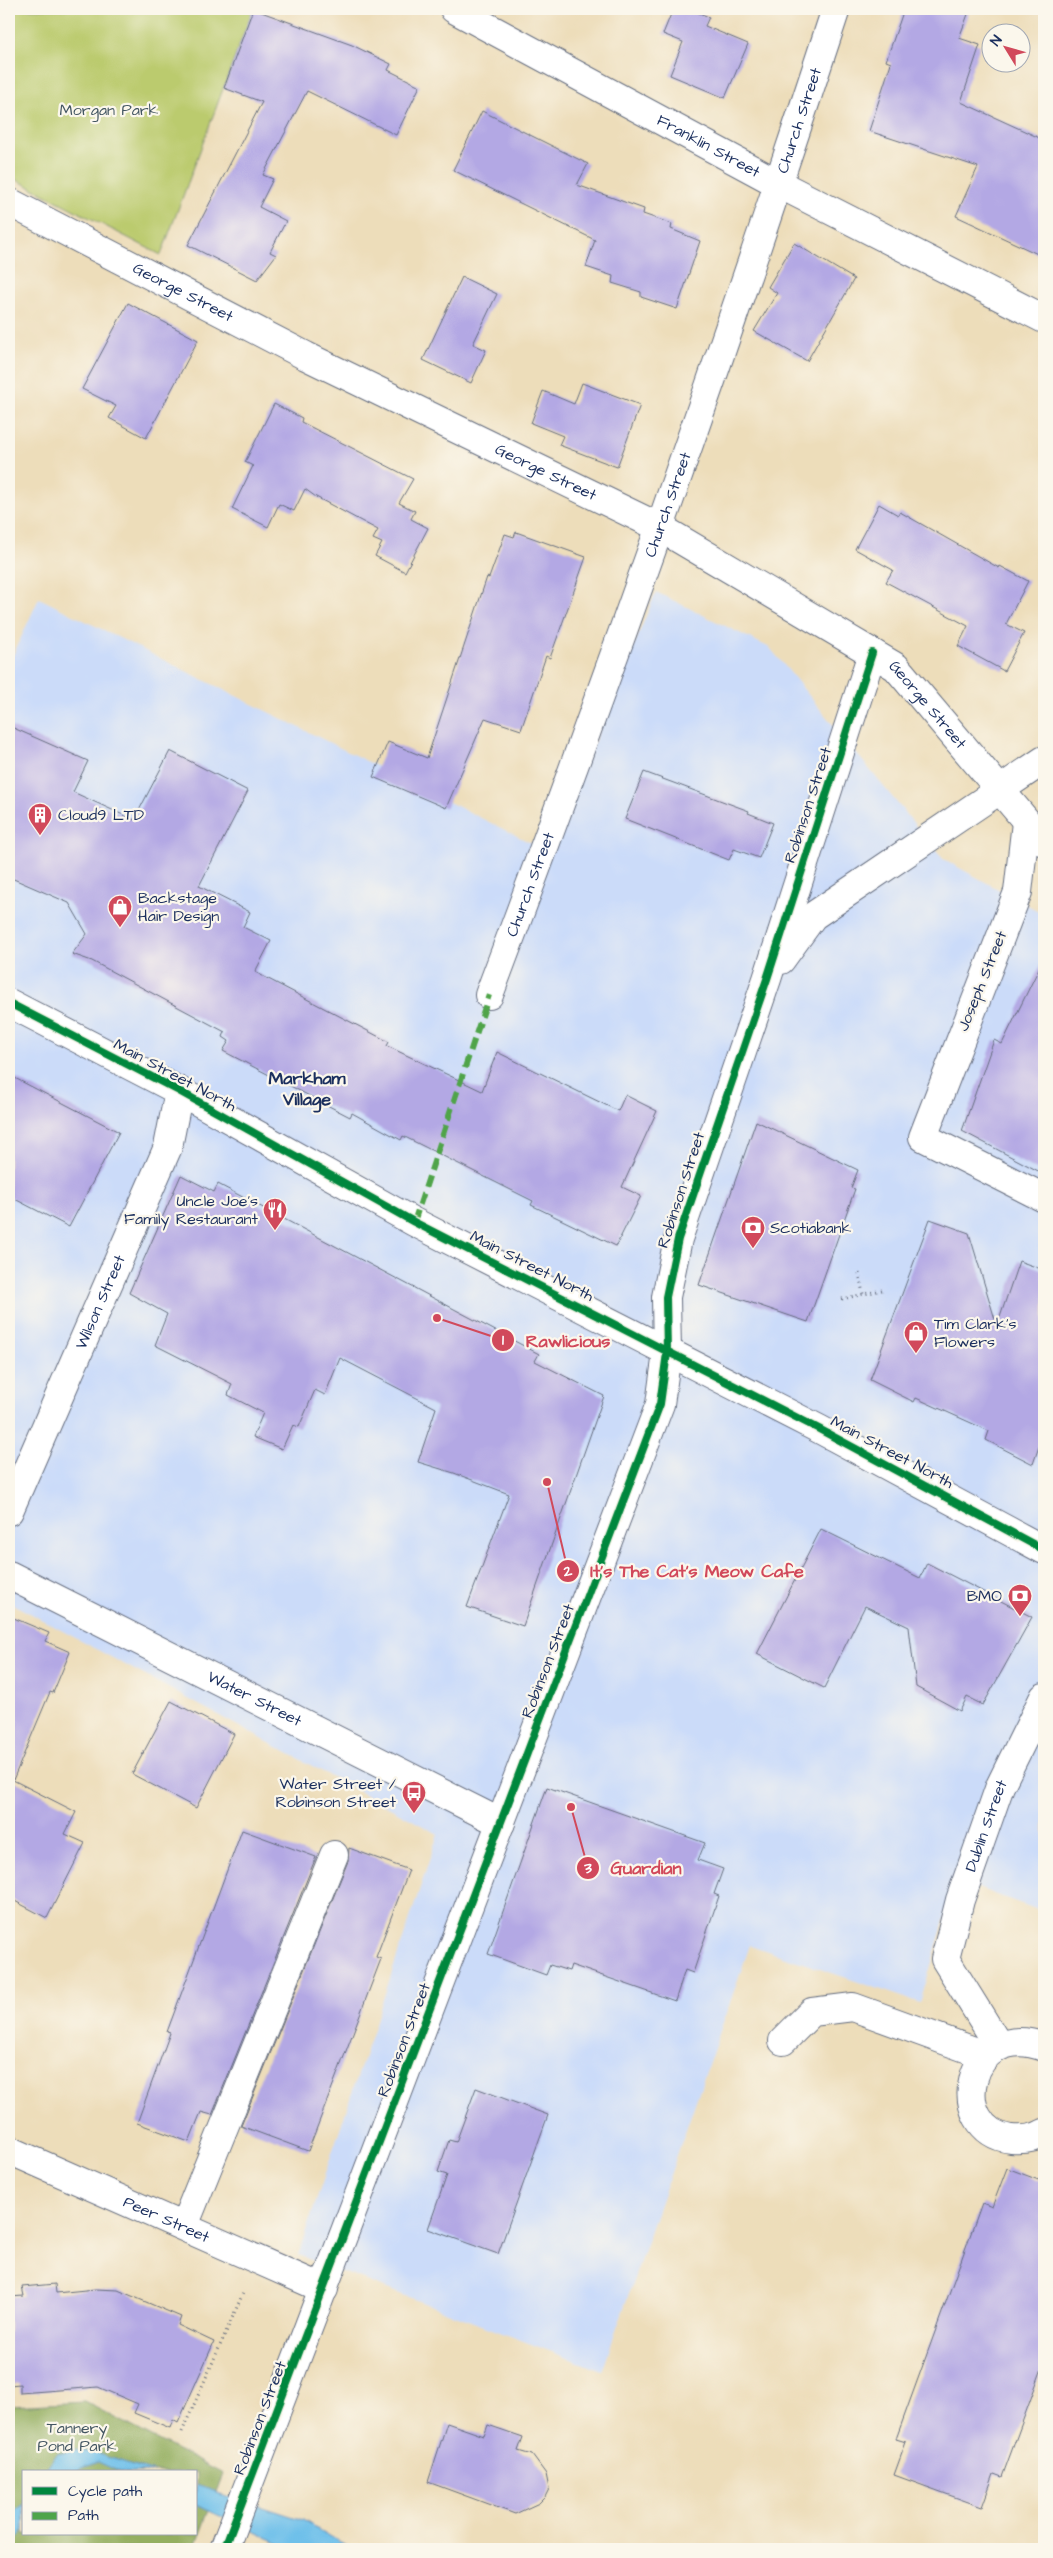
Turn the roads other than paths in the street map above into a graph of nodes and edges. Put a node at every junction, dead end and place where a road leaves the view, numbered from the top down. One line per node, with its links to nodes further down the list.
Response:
1 (454, 9): 3 (street, Franklin Street)
2 (836, 9): 3 (street, Church Street)
3 (779, 184): 5 (street, Franklin Street); 6 (street, Church Street)
4 (9, 202): 6 (street, George Street)
5 (1044, 319)
6 (659, 527): 7 (street, George Street); 13 (street, Church Street)
7 (872, 653): 9 (street, George Street); 12 (street, Robinson Street)
8 (1044, 760): 9 (street)
9 (1000, 791): 10 (street, George Street); 12 (street, Robinson Street)
10 (1026, 822): 11 (street, George Street); 16 (street, Joseph Street)
11 (1044, 842)
12 (767, 978): 17 (street, Robinson Street)
13 (489, 995)
14 (9, 1003): 15 (street, Main Street North)
15 (179, 1091): 17 (street, Main Street North); 18 (street, Wilson Street)
16 (1044, 1198)
17 (667, 1353): 19 (street, Main Street North); 22 (street, Robinson Street)
18 (9, 1512)
19 (1044, 1550)
20 (9, 1575): 22 (street, Water Street)
21 (1044, 1697): 26 (street, Dublin Street)
22 (501, 1823): 30 (street, Robinson Street)
23 (334, 1855): 29 (street)
24 (783, 2041): 26 (street)
25 (1044, 2047): 26 (street)
26 (992, 2050): 27 (street)
27 (1044, 2133)
28 (9, 2150): 29 (street, Peer Street)
29 (184, 2226): 30 (street, Peer Street)
30 (324, 2288): 31 (street, Robinson Street)
31 (224, 2549)

